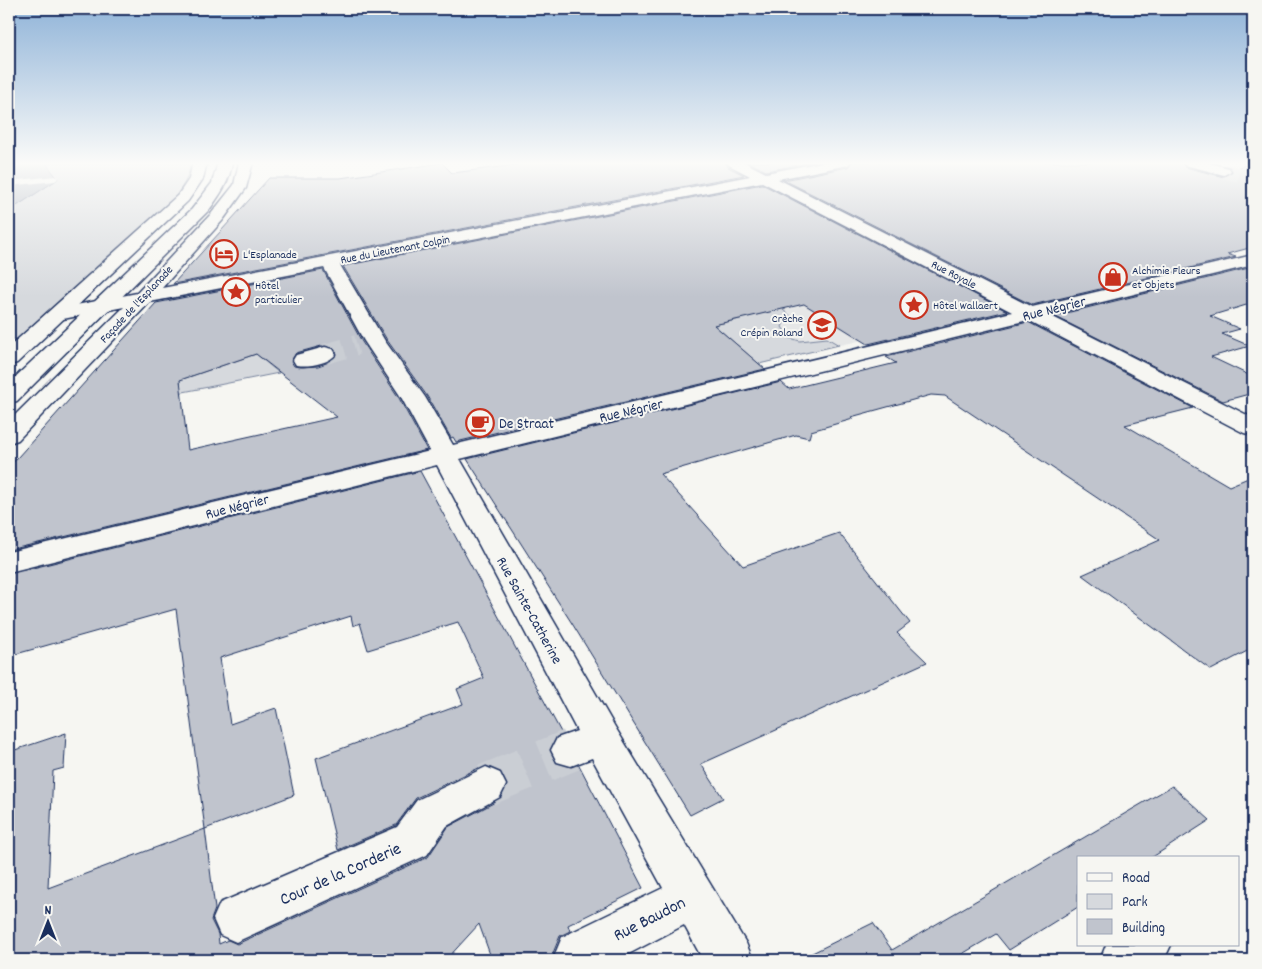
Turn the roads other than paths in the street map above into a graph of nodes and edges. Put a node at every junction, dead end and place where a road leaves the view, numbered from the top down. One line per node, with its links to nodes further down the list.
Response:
1 (173, 207): 10 (street)
2 (202, 207): 9 (street, Façade de l'Esplanade)
3 (224, 207): 8 (street, Façade de l'Esplanade)
4 (610, 207): 7 (street, Rue du Lieutenant Colpin)
5 (823, 207): 11 (street, Rue Royale)
6 (1253, 260): 11 (street, Rue Négrier)
7 (330, 262): 8 (street, Rue du Lieutenant Colpin); 16 (street, Rue Sainte-Catherine)
8 (143, 298): 9 (street, Rue du Lieutenant Colpin); 15 (street, Façade de l'Esplanade)
9 (103, 306): 10 (street, Rue du Lieutenant Colpin); 13 (street, Façade de l'Esplanade)
10 (58, 314): 12 (street)
11 (1032, 314): 14 (street, Rue Royale); 16 (street, Rue Négrier)
12 (9, 358)
13 (9, 396)
14 (1253, 428)
15 (9, 435)
16 (444, 455): 17 (street, Rue Négrier); 19 (street, Rue Sainte-Catherine)
17 (9, 562)
18 (486, 785): 20 (street, Cour de la Corderie)
19 (692, 897): 22 (street, Rue Baudon); 23 (street, Rue Sainte-Catherine)
20 (236, 919)
21 (1145, 946): 24 (street)
22 (579, 954)
23 (729, 960)
24 (1124, 960)

